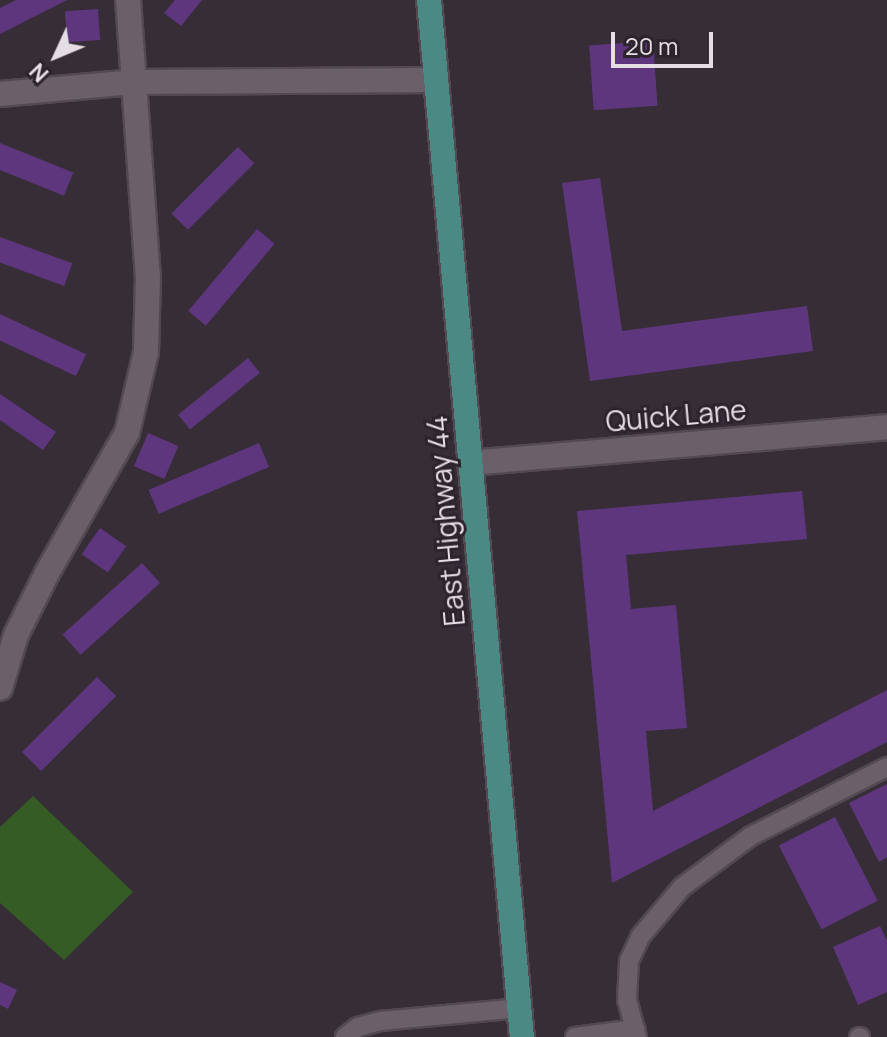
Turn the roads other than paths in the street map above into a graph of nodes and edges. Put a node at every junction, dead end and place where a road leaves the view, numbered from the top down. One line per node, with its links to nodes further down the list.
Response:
1 (128, 0): 4 (street)
2 (429, 0): 3 (main road, East Highway 44)
3 (436, 80): 4 (street); 7 (main road, East Highway 44)
4 (135, 82): 5 (street); 8 (street)
5 (0, 94)
6 (887, 427): 7 (street, Quick Lane)
7 (470, 463): 10 (main road, East Highway 44)
8 (0, 688)
9 (887, 767): 11 (lane)
10 (520, 1008): 12 (lane); 13 (main road, East Highway 44)
11 (636, 1033): 14 (lane)
12 (345, 1037)
13 (522, 1037)
14 (575, 1037)

